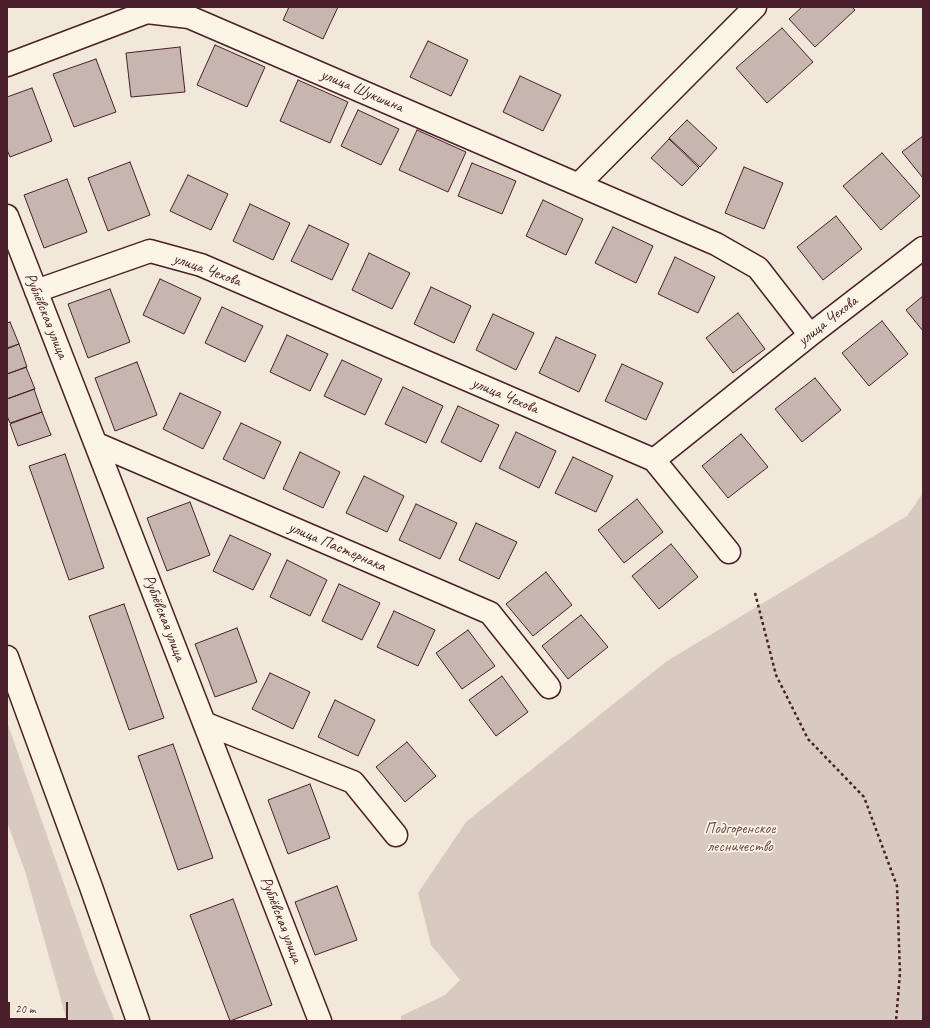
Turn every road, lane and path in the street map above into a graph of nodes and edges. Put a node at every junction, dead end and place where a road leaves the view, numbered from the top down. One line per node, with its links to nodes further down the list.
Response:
1 (146, 9): 3 (street); 4 (street, улица Шукшина)
2 (747, 10): 4 (street)
3 (7, 65)
4 (579, 184): 8 (street, улица Шукшина)
5 (7, 216): 7 (street, Рублёвская улица)
6 (923, 248): 8 (street, улица Чехова)
7 (36, 290): 9 (street, Рублёвская улица); 10 (street, улица Чехова)
8 (810, 335): 10 (street, улица Чехова)
9 (97, 444): 14 (street, улица Пастернака); 15 (street, Рублёвская улица)
10 (654, 460): 11 (street)
11 (729, 552)
12 (755, 593): 19 (path)
13 (7, 657): 17 (street)
14 (550, 687)
15 (204, 723): 16 (street); 18 (street, Рублёвская улица)
16 (396, 835)
17 (138, 1021)
18 (320, 1021)
19 (896, 1021)

